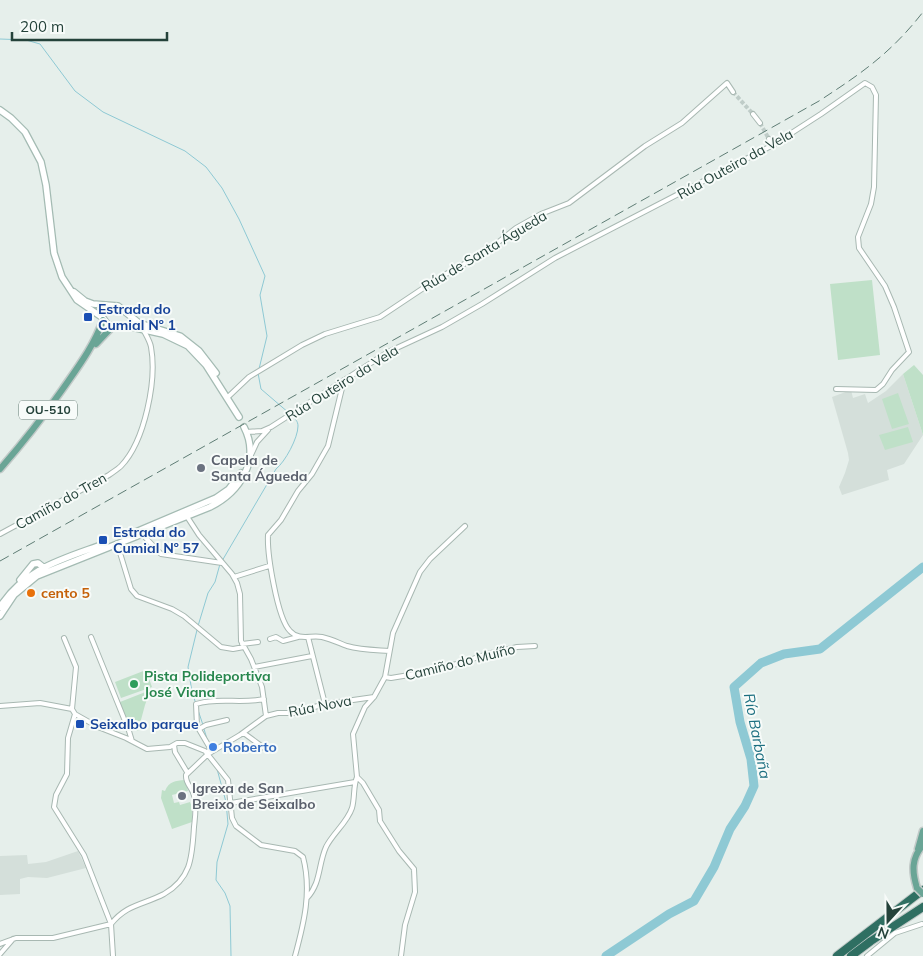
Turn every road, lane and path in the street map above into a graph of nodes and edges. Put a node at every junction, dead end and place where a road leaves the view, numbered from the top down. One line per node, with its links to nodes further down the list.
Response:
1 (733, 92): 16 (street, Rúa de Santa Águeda)
2 (0, 110): 7 (street)
3 (753, 114): 4 (street)
4 (760, 123)
5 (769, 138): 6 (street)
6 (773, 145): 14 (street, Rúa Outeiro da Vela); 15 (street, Rúa Outeiro da Vela)
7 (68, 287): 8 (street); 10 (street)
8 (109, 305): 9 (street); 10 (street)
9 (123, 313): 11 (street); 12 (street); 16 (street)
10 (103, 319): 11 (street); 13 (main road)
11 (116, 325): 12 (street); 13 (main road)
12 (143, 329): 17 (street); 26 (street, Camiño do Tren)
13 (91, 348): 21 (main road, OU-510)
14 (344, 380): 18 (street, Rúa Outeiro da Vela); 31 (street)
15 (836, 388)
16 (229, 396): 17 (street)
17 (243, 424): 18 (street); 19 (street)
18 (271, 427): 20 (street)
19 (250, 447): 20 (street); 22 (street)
20 (251, 456): 23 (street)
21 (0, 469)
22 (207, 503): 23 (street); 25 (street)
23 (186, 515): 25 (street); 27 (street); 30 (street)
24 (465, 526): 46 (street)
25 (147, 527): 32 (street)
26 (0, 534)
27 (142, 534): 28 (street); 30 (street)
28 (117, 543): 29 (street); 44 (street)
29 (66, 563): 32 (street); 35 (street)
30 (222, 563): 34 (street)
31 (269, 566): 34 (street); 39 (street)
32 (43, 568): 33 (street)
33 (32, 571): 35 (street); 36 (street)
34 (234, 577): 44 (street)
35 (7, 604): 37 (street)
36 (0, 607)
37 (0, 616)
38 (91, 636): 60 (street)
39 (298, 637): 40 (street); 42 (street)
40 (308, 637): 46 (street); 47 (street)
41 (64, 638): 54 (street)
42 (270, 638)
43 (258, 642): 44 (street)
44 (243, 646): 48 (street)
45 (535, 646): 49 (street, Camiño do Muíño)
46 (389, 651): 49 (street)
47 (312, 656): 48 (street); 52 (street)
48 (254, 667): 51 (street)
49 (385, 677): 50 (street)
50 (374, 697): 52 (street, Rúa Nova); 65 (street)
51 (264, 700): 56 (street); 58 (street)
52 (325, 704): 56 (street, Rúa Nova)
53 (0, 706): 54 (street)
54 (72, 709): 55 (street)
55 (74, 714): 60 (street); 74 (street)
56 (266, 716): 59 (street)
57 (227, 720): 58 (street)
58 (199, 728): 63 (street)
59 (240, 735): 62 (street); 63 (street)
60 (132, 741): 61 (street)
61 (174, 745): 63 (street); 64 (street)
62 (261, 748)
63 (208, 754): 64 (street); 67 (street)
64 (187, 772): 74 (street)
65 (357, 777): 66 (street); 81 (street)
66 (355, 782): 67 (street); 72 (street)
67 (231, 803): 72 (street)
68 (923, 831): 69 (main road)
69 (921, 848): 70 (main road)
70 (920, 889): 71 (main road, bridge); 82 (highway)
71 (923, 894)
72 (307, 898): 80 (street)
73 (923, 907): 83 (highway)
74 (111, 924): 76 (street); 79 (street)
75 (922, 924): 84 (street)
76 (13, 939): 77 (street); 78 (street)
77 (0, 944)
78 (0, 954)
79 (112, 956)
80 (295, 956)
81 (401, 956)
82 (838, 956)
83 (852, 956)
84 (866, 956)

